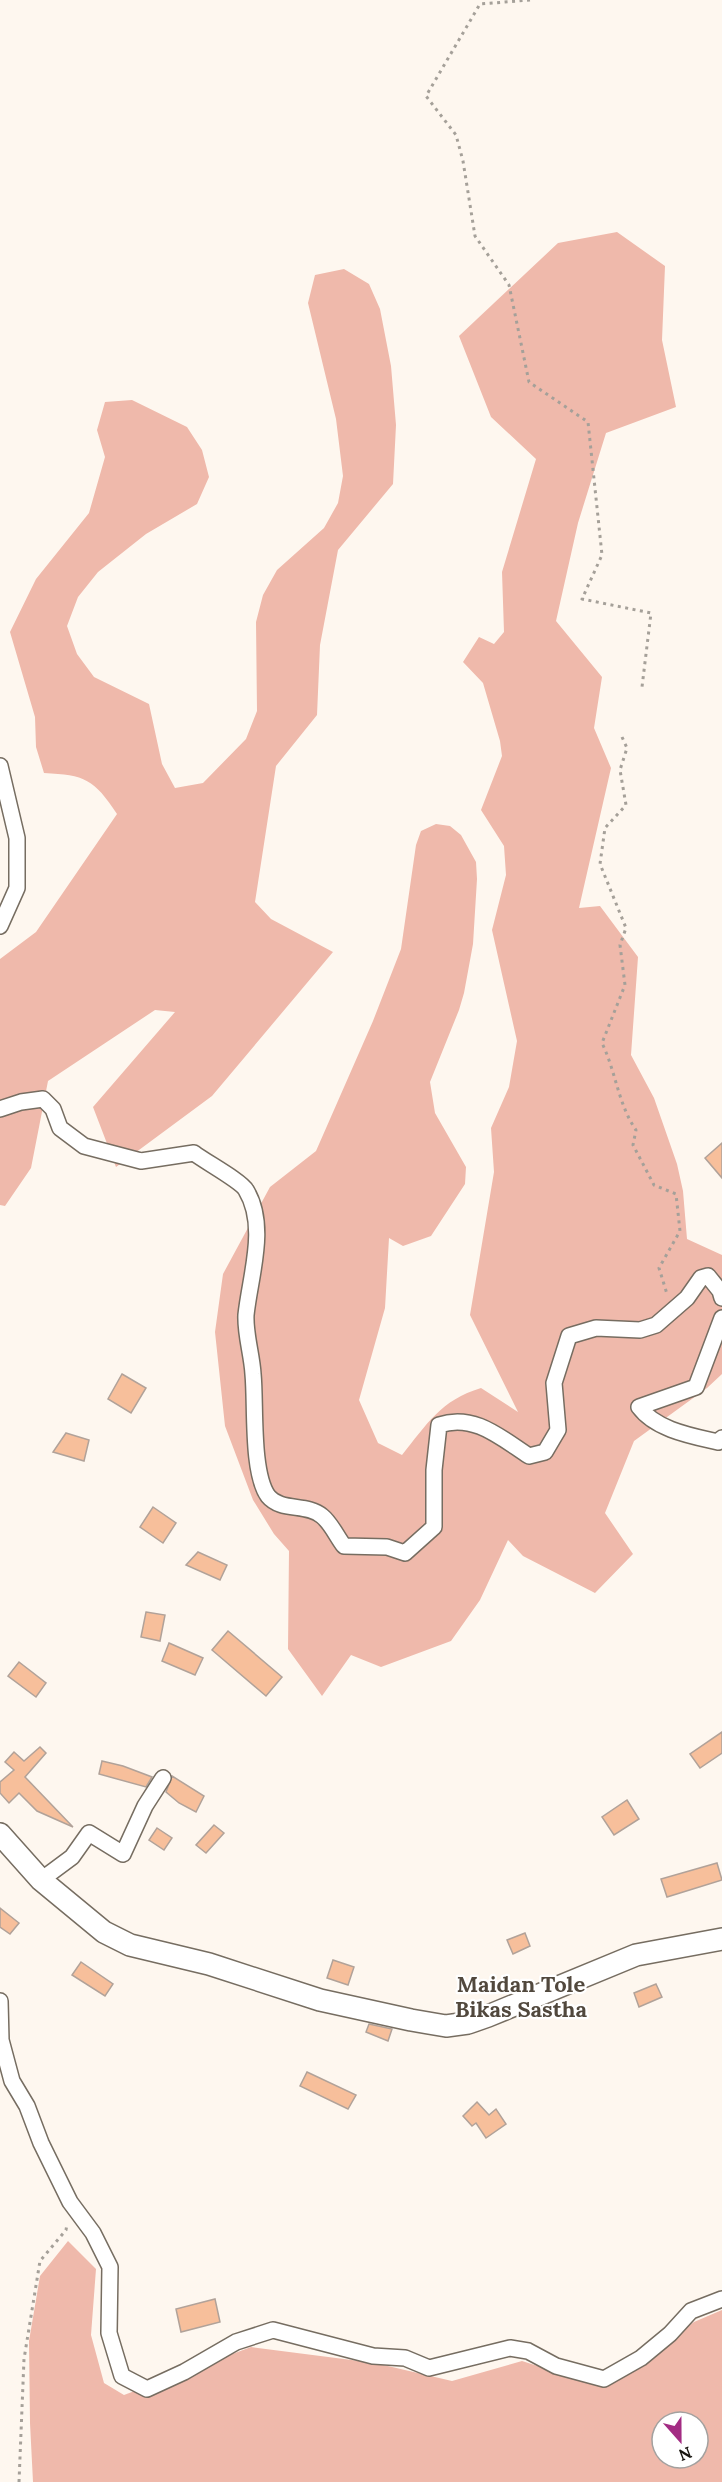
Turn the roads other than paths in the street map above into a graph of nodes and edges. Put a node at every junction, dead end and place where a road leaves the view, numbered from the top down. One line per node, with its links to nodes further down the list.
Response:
1 (0, 766): 2 (street)
2 (0, 926)
3 (0, 1109): 4 (street)
4 (722, 1298)
5 (722, 1318): 6 (street)
6 (722, 1438)
7 (163, 1778): 9 (street)
8 (0, 1834): 9 (main road)
9 (41, 1880): 10 (main road)
10 (722, 1940)
11 (0, 2001): 12 (street)
12 (722, 2299)

